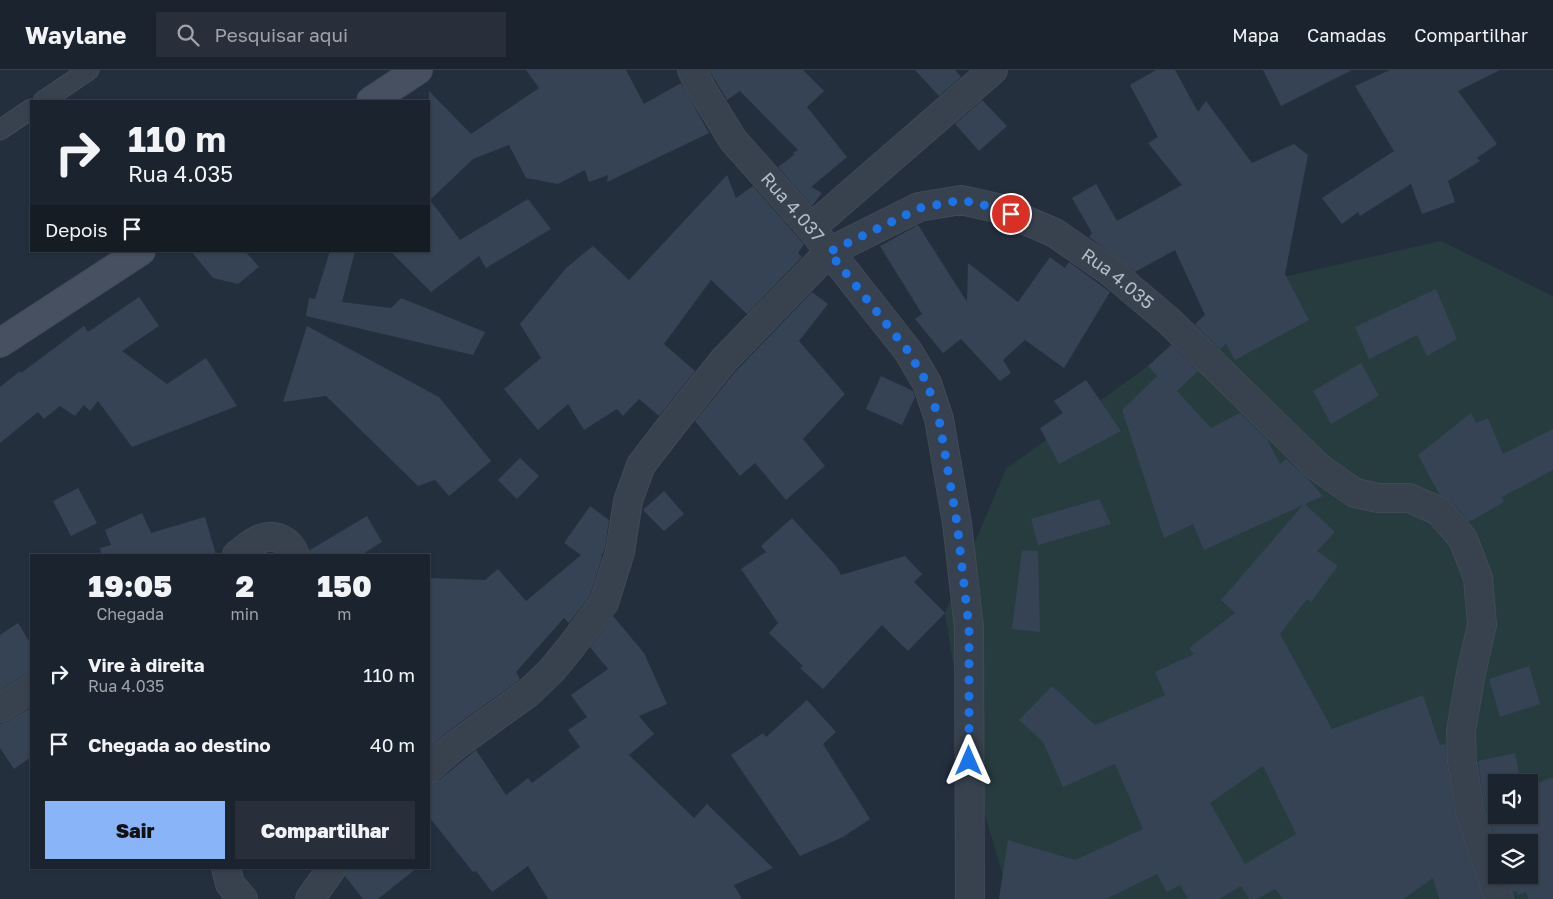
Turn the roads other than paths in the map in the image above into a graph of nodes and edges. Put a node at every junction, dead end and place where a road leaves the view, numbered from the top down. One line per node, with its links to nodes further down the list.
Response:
1 (89, 70): 5 (lane)
2 (418, 70): 6 (main road)
3 (692, 70): 9 (street, Rua 4.037)
4 (993, 70): 9 (street)
5 (44, 100)
6 (373, 100)
7 (30, 110): 8 (lane)
8 (0, 130)
9 (811, 228): 11 (street, Rua 4.037)
10 (139, 252): 12 (main road)
11 (829, 252): 17 (street); 22 (street, Rua 4.037); 23 (street, Rua 4.035)
12 (0, 343)
13 (238, 554): 14 (street)
14 (295, 554)
15 (30, 690): 16 (street)
16 (0, 708)
17 (430, 767)
18 (226, 869): 20 (street)
19 (331, 869): 21 (street)
20 (243, 899)
21 (310, 899)
22 (970, 899)
23 (1499, 899)

